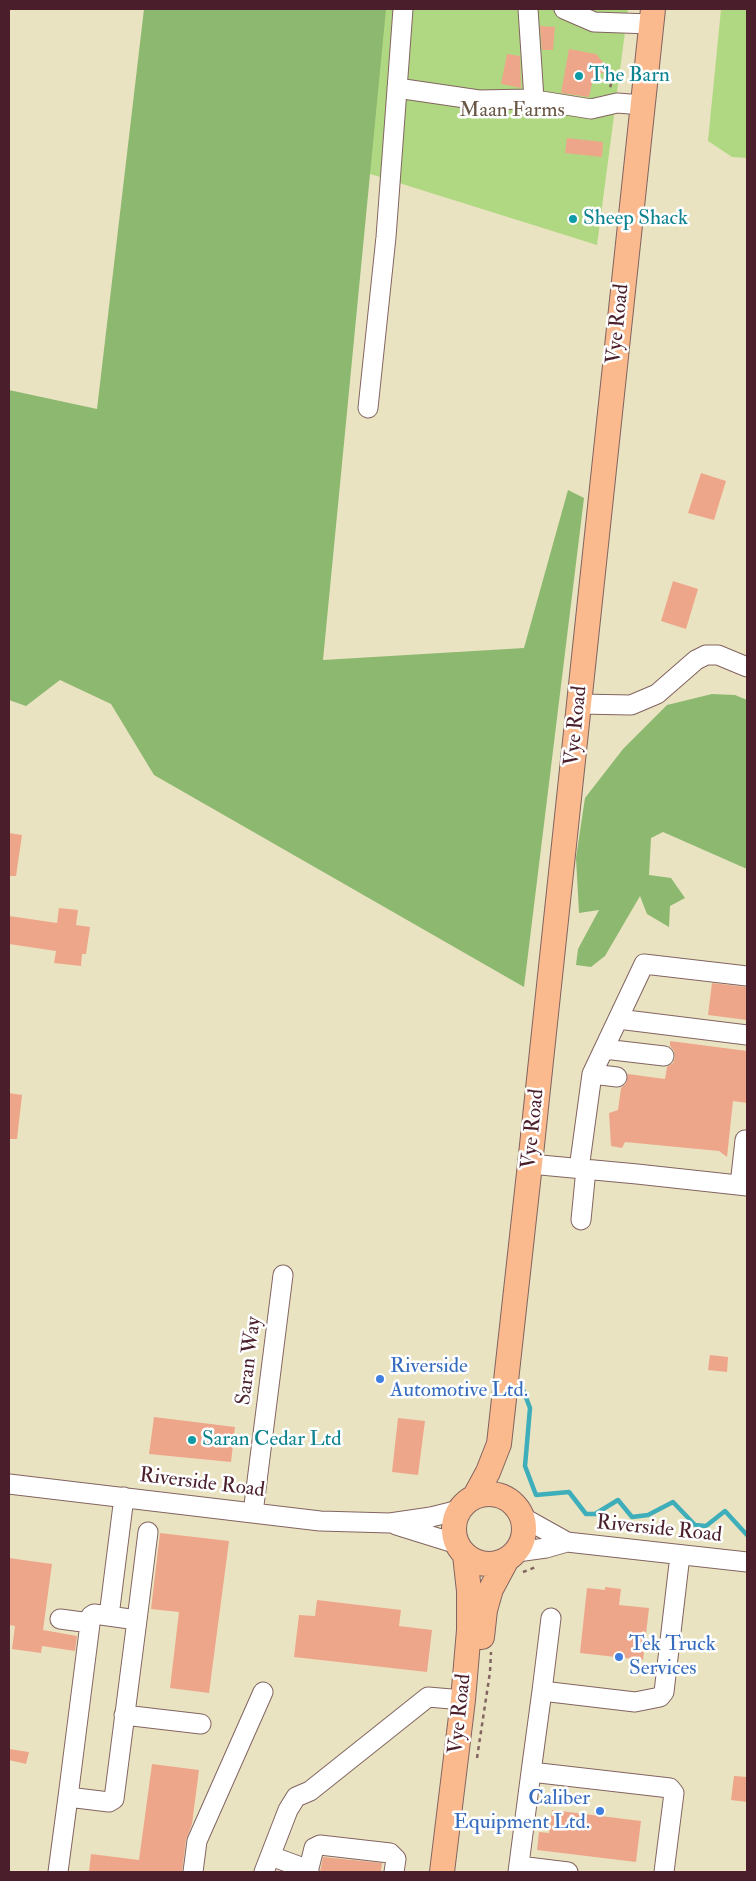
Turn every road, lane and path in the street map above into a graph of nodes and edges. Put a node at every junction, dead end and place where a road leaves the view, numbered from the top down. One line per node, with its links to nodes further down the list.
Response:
1 (403, 9): 5 (street)
2 (528, 9): 6 (street)
3 (564, 9): 4 (street)
4 (652, 17): 7 (main road, Vye Road)
5 (397, 88): 6 (street); 8 (street)
6 (534, 99): 7 (street)
7 (643, 105): 10 (main road, Vye Road)
8 (368, 408)
9 (747, 667): 10 (street)
10 (579, 704): 19 (main road, Vye Road)
11 (747, 976): 12 (street)
12 (618, 1019): 13 (street); 14 (street)
13 (747, 1035)
14 (604, 1049): 15 (street); 16 (street)
15 (664, 1056)
16 (592, 1074): 17 (street); 20 (street)
17 (617, 1076)
18 (747, 1141): 21 (street)
19 (530, 1164): 20 (street); 24 (main road, Vye Road)
20 (583, 1169): 21 (street); 22 (street)
21 (744, 1186)
22 (581, 1220)
23 (283, 1276): 29 (street, Saran Way)
24 (499, 1444): 27 (main road, Vye Road); 28 (main road, Vye Road)
25 (9, 1484): 26 (street, Riverside Road)
26 (124, 1497): 29 (street, Riverside Road); 38 (street)
27 (467, 1503): 28 (main road); 30 (street, Riverside Road); 34 (main road)
28 (519, 1510): 32 (street, Riverside Road); 37 (main road)
29 (253, 1513): 30 (street, Riverside Road)
30 (390, 1523): 34 (street, Riverside Road)
31 (148, 1532): 41 (street)
32 (567, 1542): 33 (street, Riverside Road); 35 (street, Riverside Road)
33 (546, 1548): 37 (street, Riverside Road); 37 (path)
34 (461, 1549): 37 (main road); 46 (main road, Vye Road)
35 (680, 1555): 36 (street, Riverside Road); 44 (street)
36 (747, 1562)
37 (513, 1563): 59 (main road, Vye Road)
38 (109, 1616): 41 (street); 42 (street)
39 (551, 1618): 44 (street)
40 (60, 1619): 42 (street)
41 (137, 1620): 47 (street)
42 (90, 1623): 51 (street)
43 (492, 1647): 49 (path)
44 (542, 1691): 50 (street)
45 (263, 1692): 56 (street)
46 (463, 1700): 52 (street); 58 (main road, Vye Road)
47 (124, 1715): 48 (street); 51 (street)
48 (201, 1724)
49 (476, 1766)
50 (531, 1772): 53 (street); 61 (street)
51 (68, 1797): 55 (street)
52 (268, 1864): 54 (street)
53 (518, 1869): 60 (street)
54 (308, 1871): 57 (street)
55 (58, 1872)
56 (193, 1872)
57 (394, 1872)
58 (442, 1872)
59 (454, 1872)
60 (568, 1872)
61 (664, 1872)

